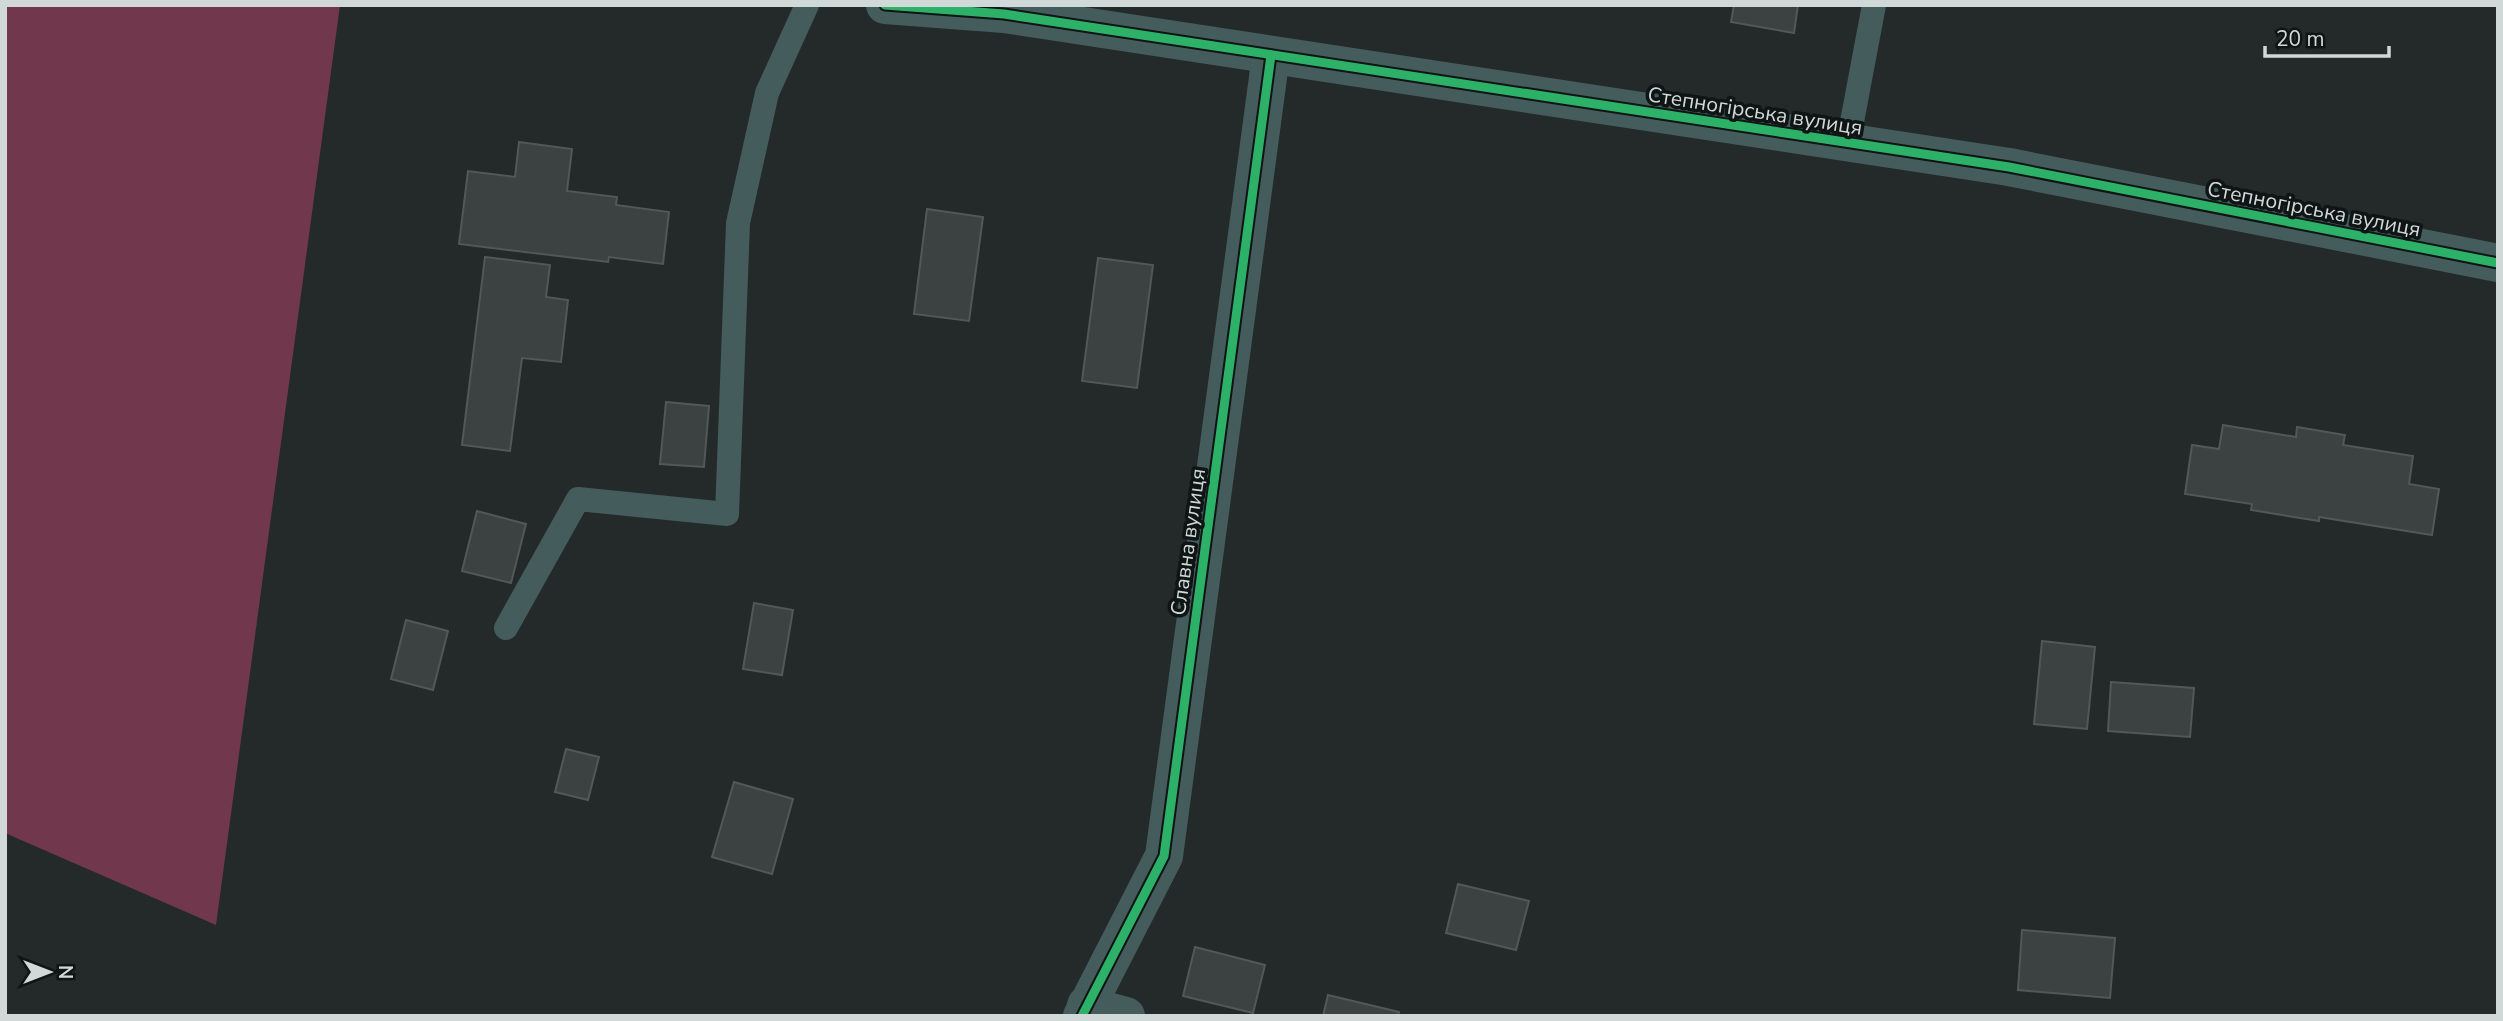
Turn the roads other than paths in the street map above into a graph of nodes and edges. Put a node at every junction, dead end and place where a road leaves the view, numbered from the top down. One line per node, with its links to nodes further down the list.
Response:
1 (807, 5): 8 (lane)
2 (884, 5): 4 (street, Степногірська вулиця)
3 (1874, 5): 6 (lane)
4 (1005, 9): 5 (street, Степногірська вулиця)
5 (1270, 55): 6 (street, Степногірська вулиця); 9 (street, Славна вулиця)
6 (1848, 143): 7 (street, Степногірська вулиця)
7 (2498, 263)
8 (506, 628)
9 (1084, 1010): 10 (street)
10 (1126, 1016)

